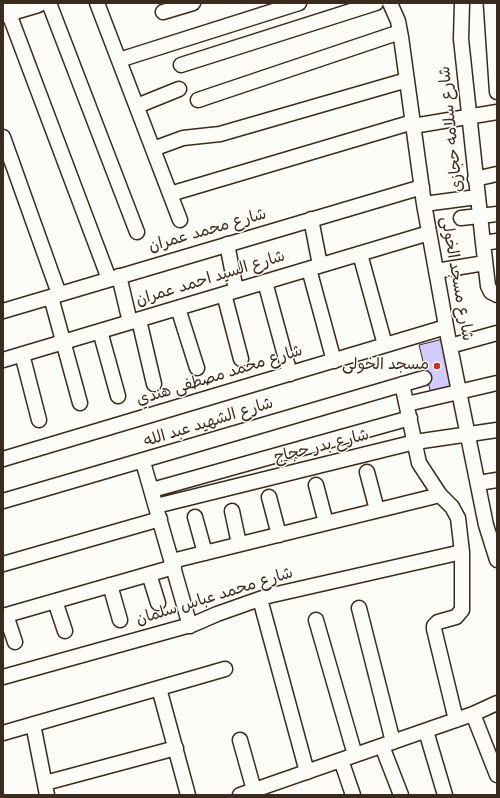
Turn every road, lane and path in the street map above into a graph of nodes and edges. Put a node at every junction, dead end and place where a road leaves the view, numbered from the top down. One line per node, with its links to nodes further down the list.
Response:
1 (37, 3): 10 (street)
2 (49, 3): 36 (street)
3 (98, 3): 13 (street)
4 (193, 3): 11 (street)
5 (299, 3): 13 (street)
6 (376, 3): 14 (street)
7 (390, 3): 12 (street, شارع مسجد الخولى)
8 (462, 3): 21 (street, شارع سلامه حجازى)
9 (490, 3): 17 (street)
10 (6, 12): 45 (street)
11 (163, 12)
12 (400, 32): 15 (street, شارع مسجد الخولى); 18 (street)
13 (119, 60): 19 (street)
14 (181, 65)
15 (407, 80): 22 (street, شارع مسجد الخولى); 24 (street)
16 (179, 89): 19 (street)
17 (497, 92)
18 (198, 100)
19 (137, 106): 24 (street)
20 (497, 112): 21 (street)
21 (469, 117): 22 (street); 26 (street, شارع سلامه حجازى)
22 (413, 124): 27 (street, شارع مسجد الخولى); 28 (street)
23 (3, 137): 48 (street)
24 (153, 149): 28 (street)
25 (497, 174): 26 (street)
26 (475, 179): 29 (street, شارع سلامه حجازى)
27 (422, 187): 30 (street, شارع مسجد الخولى); 34 (street, شارع محمد عمران)
28 (170, 194): 35 (street)
29 (477, 197): 30 (street); 32 (street, شارع سلامه حجازى)
30 (424, 204): 37 (street, شارع مسجد الخولى)
31 (497, 214): 32 (street)
32 (479, 216): 33 (street); 39 (street, شارع سلامه حجازى)
33 (461, 218)
34 (311, 219): 40 (street, شارع محمد عمران); 43 (street)
35 (180, 220)
36 (137, 232)
37 (429, 233): 41 (street, شارع السيد احمد عمران); 44 (street, شارع مسجد الخولى)
38 (497, 241): 39 (street)
39 (483, 243): 42 (street, شارع سلامه حجازى)
40 (227, 244): 45 (street, شارع محمد عمران); 47 (street)
41 (360, 254): 43 (street, شارع السيد احمد عمران); 57 (street)
42 (485, 263): 44 (street); 49 (street, شارع سلامه حجازى)
43 (315, 267): 46 (street, شارع السيد احمد عمران); 62 (street)
44 (436, 271): 53 (street, شارع مسجد الخولى)
45 (114, 277): 48 (street, شارع محمد عمران); 52 (street)
46 (266, 282): 47 (street, شارع السيد احمد عمران); 64 (street)
47 (230, 292): 50 (street, شارع السيد احمد عمران); 61 (street)
48 (55, 295): 51 (street, شارع محمد عمران); 56 (street)
49 (497, 295)
50 (178, 308): 52 (street, شارع السيد احمد عمران); 63 (street)
51 (3, 311)
52 (134, 321): 54 (street, شارع السيد احمد عمران); 67 (street)
53 (446, 327): 57 (street, شارع محمد مصطفى هندي); 58 (street, شارع مسجد الخولى)
54 (100, 331): 56 (street, شارع السيد احمد عمران); 70 (street)
55 (497, 333): 58 (street)
56 (63, 342): 59 (street, شارع السيد احمد عمران); 71 (street)
57 (385, 345): 62 (street, شارع محمد مصطفى هندي)
58 (450, 346): 69 (street, شارع مسجد الخولى)
59 (22, 354): 60 (street, شارع السيد احمد عمران); 73 (street)
60 (3, 360)
61 (241, 360)
62 (334, 361): 64 (street, شارع محمد مصطفى هندي)
63 (197, 368)
64 (290, 374): 77 (street, شارع محمد مصطفى هندي)
65 (424, 378): 68 (street, شارع الشهيد عبد الله)
66 (497, 383): 69 (street)
67 (154, 384)
68 (402, 384): 72 (street); 78 (street, شارع الشهيد عبد الله)
69 (459, 392): 72 (street); 75 (street, شارع مسجد الخولى)
70 (118, 396)
71 (80, 403)
72 (408, 411): 76 (street); 83 (street)
73 (40, 420)
74 (497, 430): 75 (street, شارع بدر حجاج)
75 (468, 433): 76 (street, شارع بدر حجاج); 81 (street, شارع مسجد الخولى)
76 (415, 442): 84 (street); 89 (street, شارع بدر حجاج)
77 (3, 459)
78 (143, 462): 83 (street); 86 (street, شارع الشهيد عبد الله)
79 (367, 472): 87 (street)
80 (497, 480): 81 (street)
81 (478, 482): 93 (street, شارع مسجد الخولى)
82 (316, 485): 91 (street)
83 (152, 490): 89 (street)
84 (440, 495): 87 (street); 95 (street)
85 (269, 497): 92 (street)
86 (3, 501)
87 (378, 510): 91 (street)
88 (232, 511): 94 (street)
89 (158, 512): 98 (street, شارع بدر حجاج); 99 (street)
90 (195, 517): 96 (street)
91 (326, 523): 92 (street)
92 (279, 535): 94 (street)
93 (494, 540): 97 (street, شارع مسجد الخولى)
94 (239, 544): 96 (street)
95 (462, 552): 102 (street, شارع محمد عباس سلمان); 117 (street)
96 (205, 553): 99 (street)
97 (497, 560)
98 (3, 564)
99 (173, 564): 100 (street); 109 (street)
100 (149, 574): 101 (street); 104 (street)
101 (110, 585): 103 (street); 107 (street)
102 (260, 599): 109 (street, شارع محمد عباس سلمان); 126 (street)
103 (55, 601): 106 (street); 110 (street)
104 (158, 603)
105 (359, 608): 122 (street)
106 (4, 615): 111 (street)
107 (120, 620)
108 (316, 620): 124 (street)
109 (190, 626): 113 (street, شارع محمد عباس سلمان)
110 (65, 631)
111 (15, 642)
112 (225, 668): 114 (street)
113 (3, 677)
114 (159, 688): 118 (street); 123 (street)
115 (497, 704): 116 (street)
116 (473, 714): 117 (street); 127 (street)
117 (456, 720): 119 (street)
118 (33, 724): 120 (street); 128 (street)
119 (426, 730): 122 (street); 134 (street)
120 (3, 733)
121 (240, 740): 129 (street)
122 (388, 744): 124 (street); 133 (street)
123 (176, 748): 128 (street); 130 (street)
124 (355, 755): 125 (street)
125 (341, 760): 126 (street); 132 (street)
126 (307, 772): 129 (street)
127 (497, 774)
128 (46, 789)
129 (254, 790): 131 (street)
130 (188, 795)
131 (240, 795)
132 (353, 795)
133 (401, 795)
134 (445, 795)

